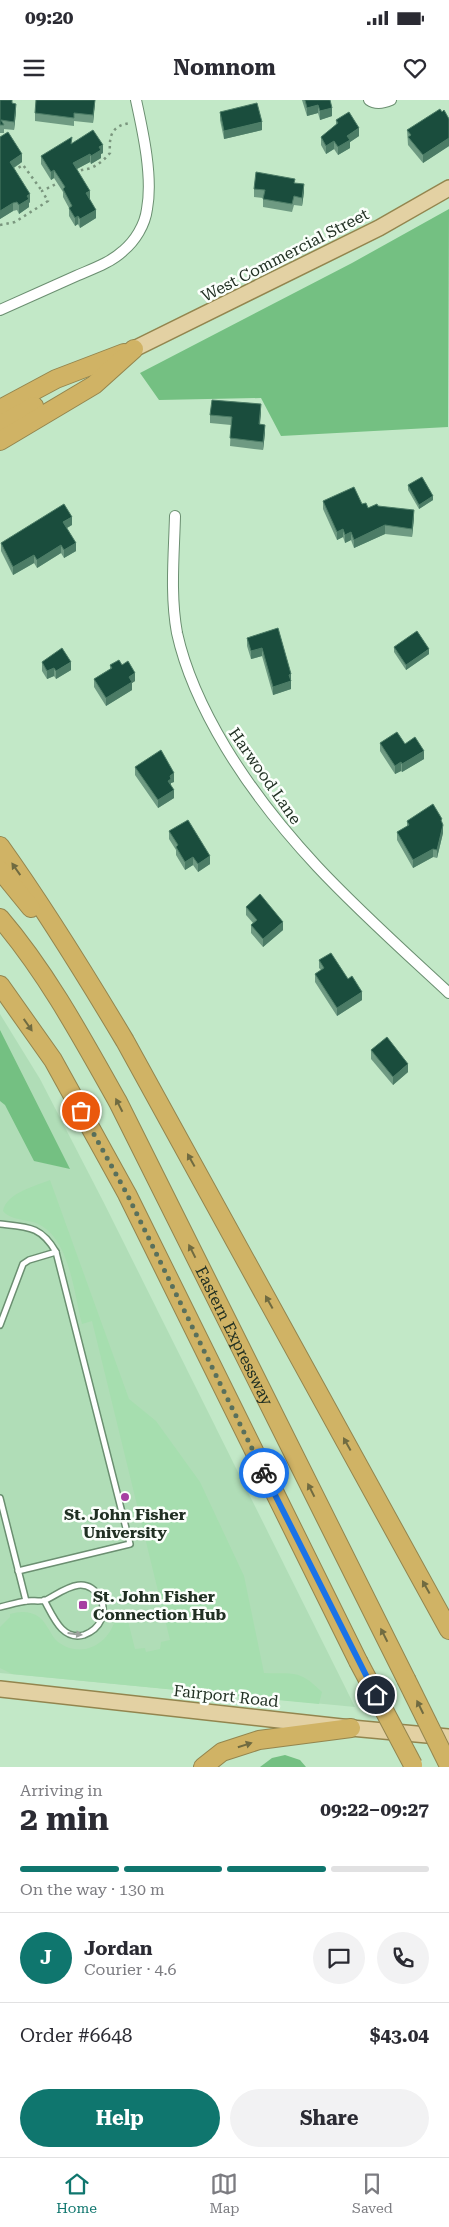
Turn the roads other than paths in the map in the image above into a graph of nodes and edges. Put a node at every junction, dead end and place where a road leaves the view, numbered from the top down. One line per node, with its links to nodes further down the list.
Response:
1 (370, 100): 2 (street)
2 (391, 100)
3 (139, 101): 5 (street)
4 (449, 188): 6 (main road, West Commercial Street)
5 (0, 310)
6 (134, 349): 7 (highway); 8 (highway); 9 (highway); 10 (highway)
7 (0, 397)
8 (0, 409)
9 (0, 425)
10 (0, 440)
11 (175, 516): 17 (street, Harwood Lane)
12 (0, 846): 15 (highway, one-way to 12)
13 (0, 870): 15 (highway)
14 (0, 918): 31 (highway, Eastern Expressway, one-way to 14, bridge)
15 (70, 954): 26 (highway, one-way to 15)
16 (0, 985): 30 (highway, Eastern Expressway, one-way to 30, bridge)
17 (449, 993)
18 (0, 1224): 19 (lane)
19 (56, 1252): 20 (lane); 22 (lane)
20 (0, 1325)
21 (0, 1498): 22 (lane)
22 (18, 1571): 24 (lane)
23 (44, 1600): 23 (lane, one-way to 23); 24 (lane)
24 (26, 1601): 25 (lane)
25 (0, 1607)
26 (449, 1630)
27 (0, 1689): 28 (main road, Fairport Road)
28 (351, 1728): 29 (main road, Fairport Road); 32 (highway, one-way to 28)
29 (449, 1736)
30 (414, 1766)
31 (449, 1766)
32 (203, 1767)

